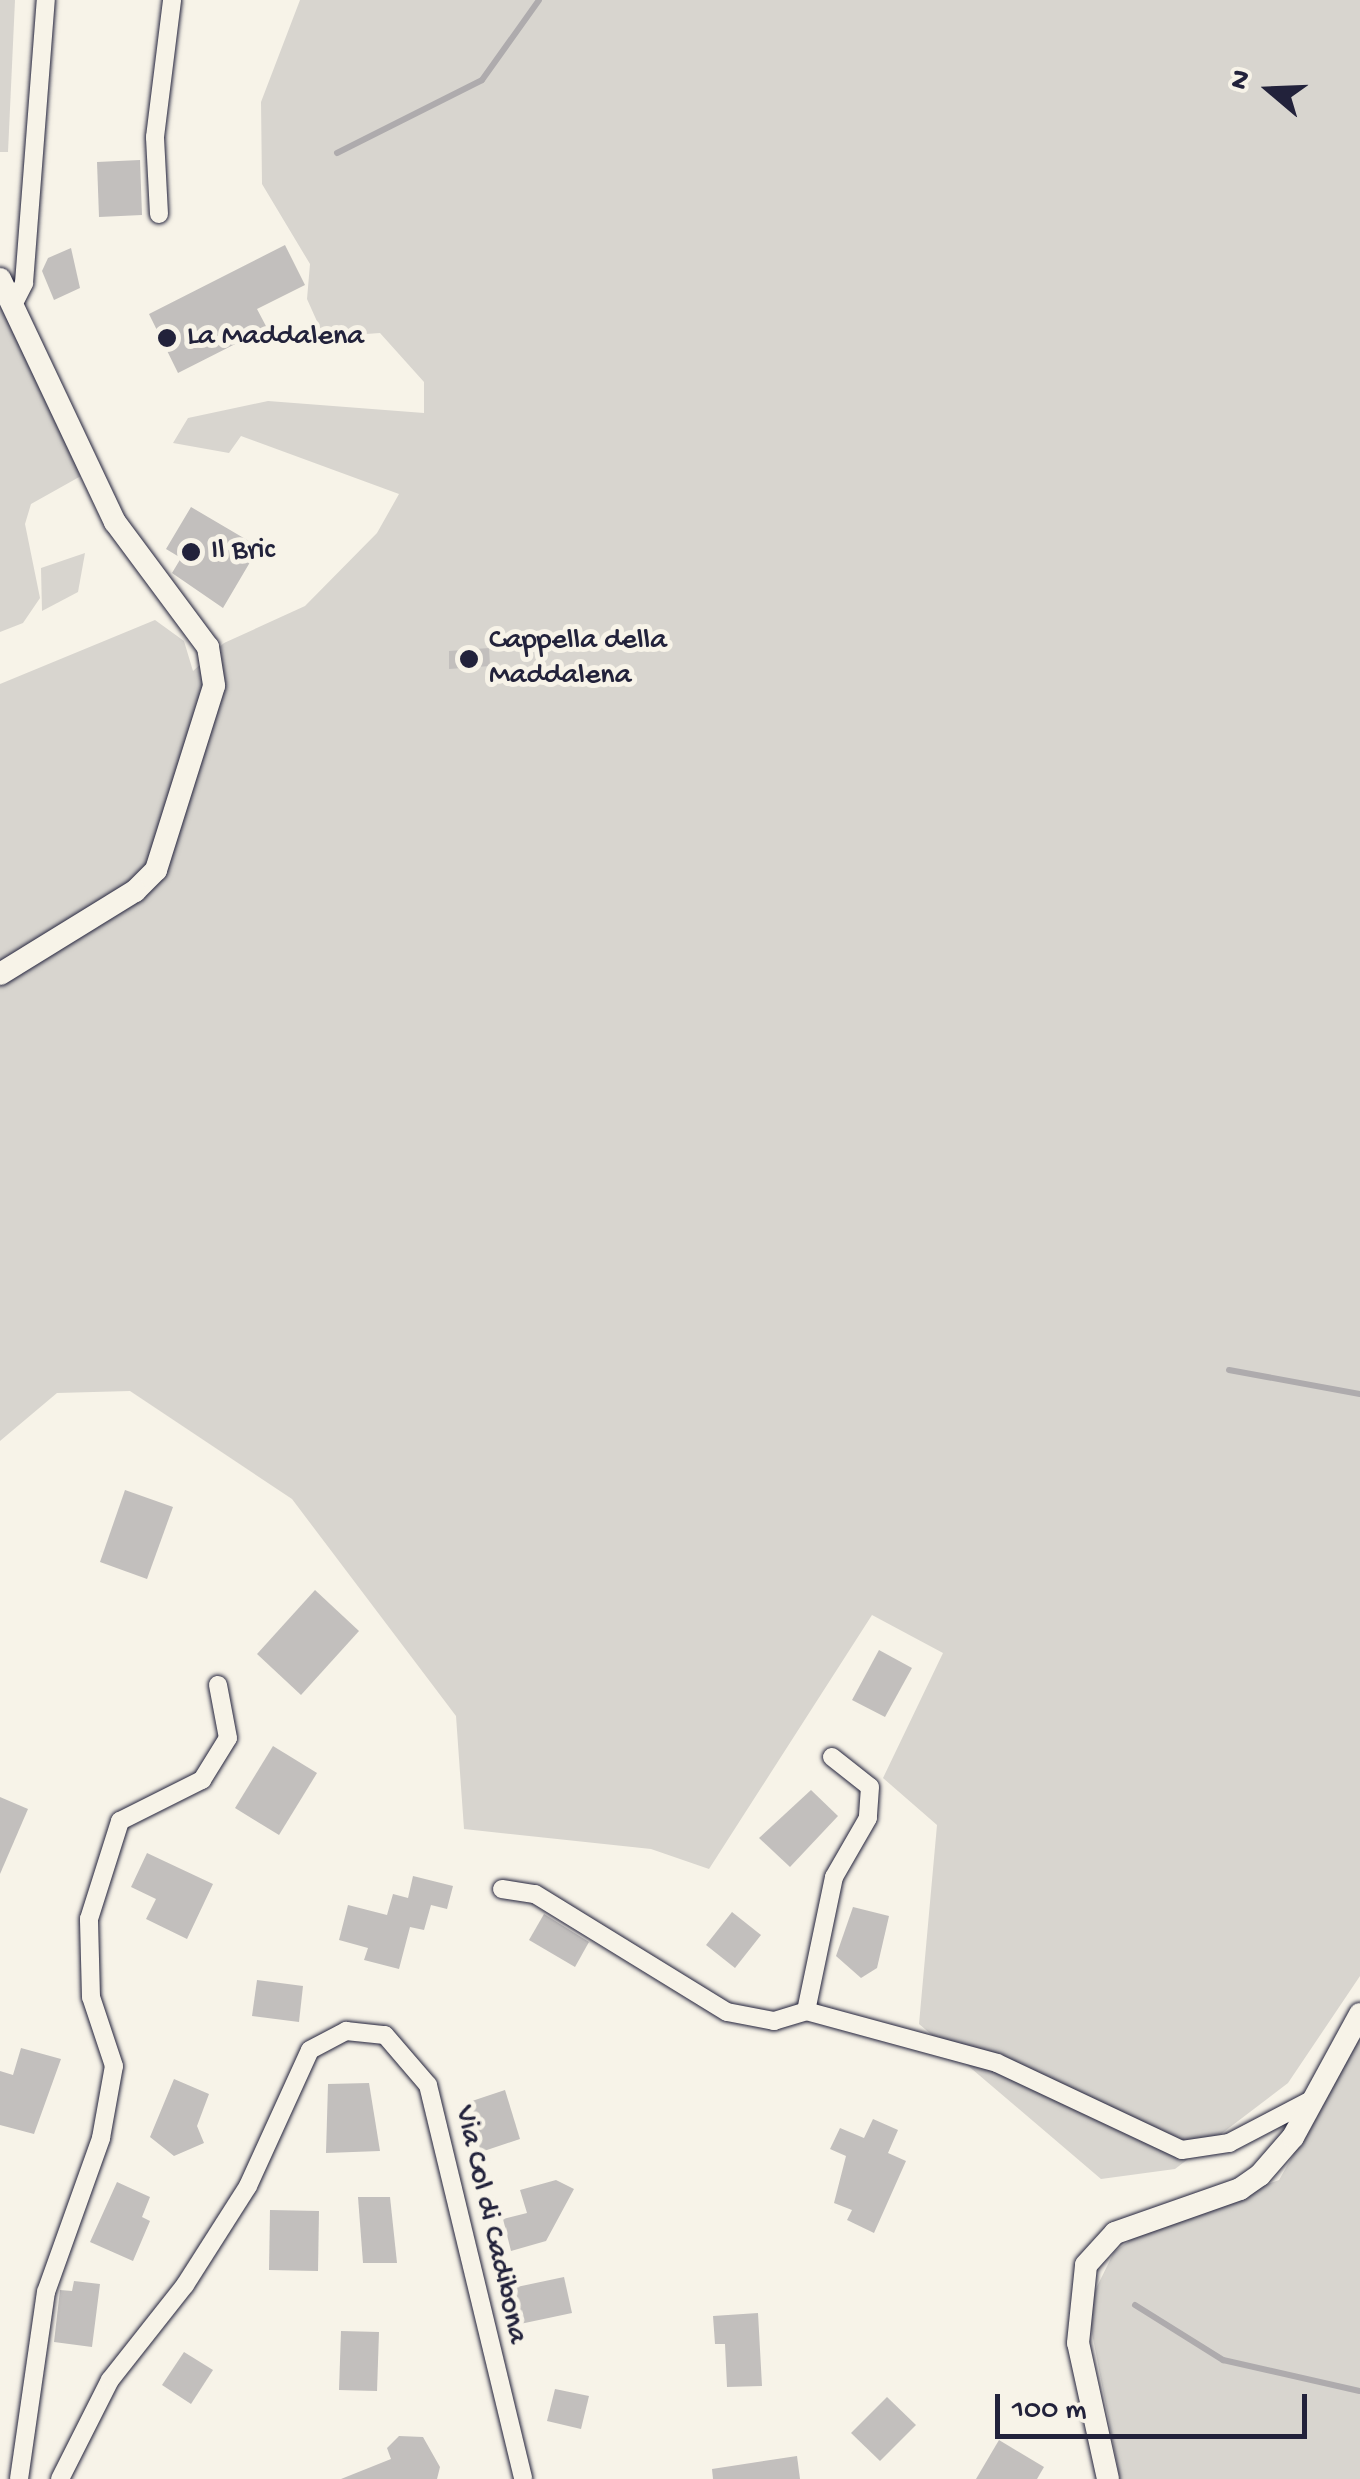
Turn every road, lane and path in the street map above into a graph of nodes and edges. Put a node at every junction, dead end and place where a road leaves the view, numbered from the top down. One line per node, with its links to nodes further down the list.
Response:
1 (46, 0): 5 (street)
2 (172, 0): 3 (street)
3 (159, 214)
4 (0, 279): 5 (street)
5 (12, 307): 6 (street)
6 (0, 974)
7 (218, 1686): 13 (street)
8 (832, 1756): 10 (street)
9 (502, 1889): 10 (street)
10 (806, 2011): 12 (street)
11 (1360, 2014): 12 (street)
12 (1313, 2099): 16 (street)
13 (18, 2479)
14 (60, 2479): 15 (street, Via Col di Cadibona)
15 (524, 2479)
16 (1108, 2479)

